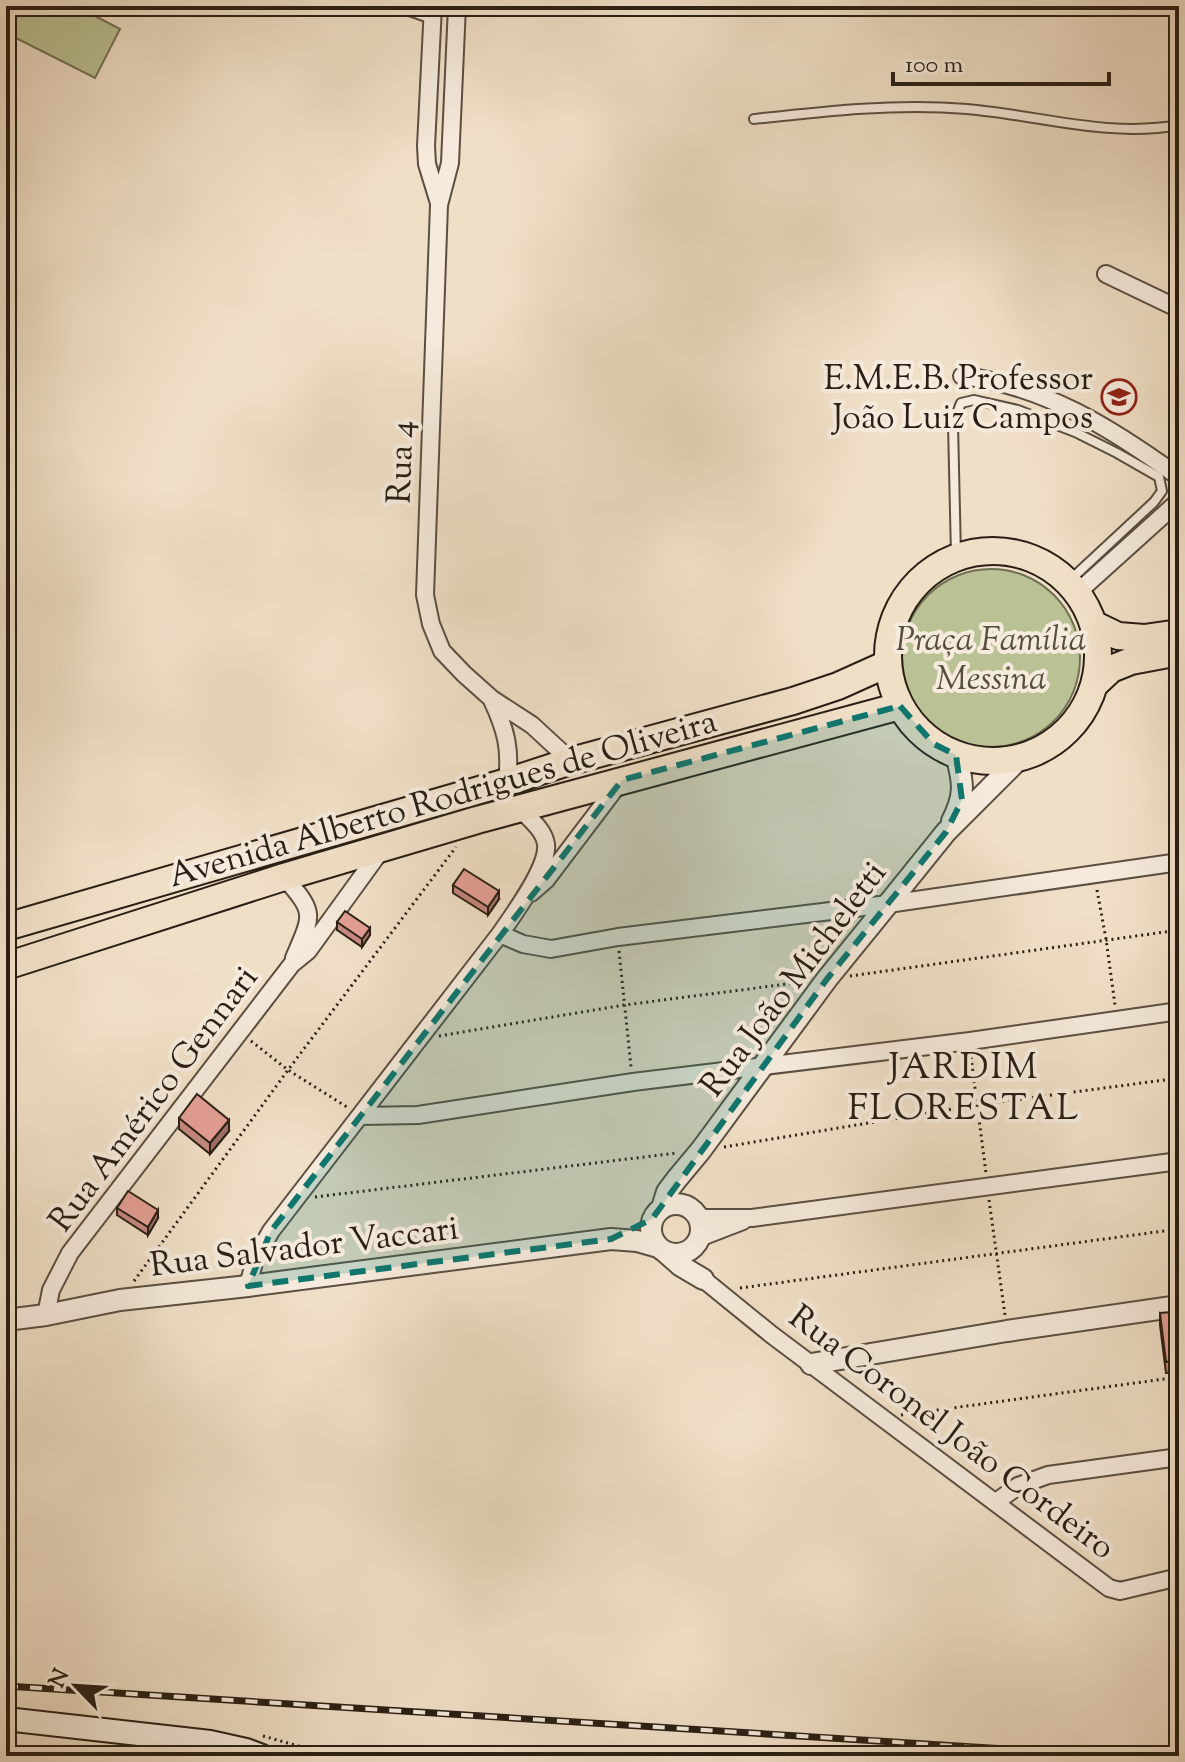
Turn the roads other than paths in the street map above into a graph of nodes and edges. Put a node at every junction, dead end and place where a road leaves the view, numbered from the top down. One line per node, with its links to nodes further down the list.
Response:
1 (395, 6): 3 (lane)
2 (457, 6): 5 (street, Rua 4)
3 (433, 12): 4 (street, Rua 4)
4 (430, 53): 5 (street); 6 (street, Rua 4)
5 (456, 53): 7 (street, Rua 4)
6 (428, 107): 7 (street); 10 (street, Rua 4)
7 (453, 109): 10 (street, Rua 4)
8 (754, 119): 9 (lane)
9 (1179, 125)
10 (439, 205): 25 (street, Rua 4)
11 (1106, 274): 12 (street)
12 (1179, 309)
13 (962, 376): 14 (street)
14 (1107, 429): 15 (lane); 16 (street)
15 (1093, 441): 18 (lane); 19 (lane)
16 (1179, 477)
17 (1179, 501): 19 (street)
18 (956, 556): 19 (main road); 23 (main road)
19 (1073, 587): 20 (main road)
20 (1095, 625): 21 (main road); 24 (main road)
21 (1179, 633)
22 (1179, 652): 24 (main road)
23 (887, 664): 26 (main road); 29 (main road, Avenida Alberto Rodrigues de Oliveira)
24 (1095, 684): 28 (main road)
25 (492, 699): 29 (street, Rua 4); 31 (street, Rua 4)
26 (900, 706): 27 (main road); 30 (main road, Avenida Alberto Rodrigues de Oliveira)
27 (956, 755): 28 (main road); 33 (street, Rua João Micheletti)
28 (1020, 758): 33 (street, Rua João Micheletti)
29 (571, 761): 31 (main road, Avenida Alberto Rodrigues de Oliveira)
30 (622, 780): 32 (main road, Avenida Alberto Rodrigues de Oliveira); 37 (street)
31 (507, 782): 38 (main road, Avenida Alberto Rodrigues de Oliveira)
32 (520, 809): 34 (main road, Avenida Alberto Rodrigues de Oliveira); 37 (street)
33 (946, 832): 39 (street, Rua João Micheletti)
34 (383, 848): 36 (main road, Avenida Alberto Rodrigues de Oliveira); 42 (street, Rua Américo Gennari)
35 (1179, 862): 39 (street)
36 (284, 877): 38 (main road, Avenida Alberto Rodrigues de Oliveira); 42 (street, Rua Américo Gennari)
37 (526, 897): 41 (street)
38 (156, 901): 40 (main road, Avenida Alberto Rodrigues de Oliveira); 43 (main road, Avenida Alberto Rodrigues de Oliveira)
39 (888, 904): 41 (street); 45 (street, Rua João Micheletti)
40 (6, 927)
41 (500, 934): 46 (street)
42 (292, 964): 56 (street, Rua Américo Gennari)
43 (6, 966)
44 (1179, 1011): 45 (street)
45 (764, 1066): 46 (street); 47 (street, Rua João Micheletti)
46 (360, 1116): 53 (street)
47 (696, 1157): 49 (street, Rua João Micheletti); 50 (street)
48 (1179, 1161): 50 (street)
49 (657, 1214): 50 (street); 51 (street, Rua Salvador Vaccari); 52 (street)
50 (697, 1228): 52 (street); 54 (street)
51 (611, 1239): 52 (street, Rua Salvador Vaccari); 53 (street, Rua Salvador Vaccari)
52 (661, 1250): 54 (street, Rua Coronel João Cordeiro)
53 (248, 1286): 56 (street, Rua Salvador Vaccari)
54 (710, 1286): 58 (street, Rua Coronel João Cordeiro)
55 (1179, 1306): 58 (street)
56 (46, 1315): 57 (street, Rua Salvador Vaccari)
57 (6, 1320)
58 (811, 1364): 60 (street, Rua Coronel João Cordeiro)
59 (1179, 1457): 60 (street)
60 (996, 1502): 61 (street, Rua Coronel João Cordeiro)
61 (1179, 1577)
62 (6, 1719): 63 (main road)
63 (262, 1756)

